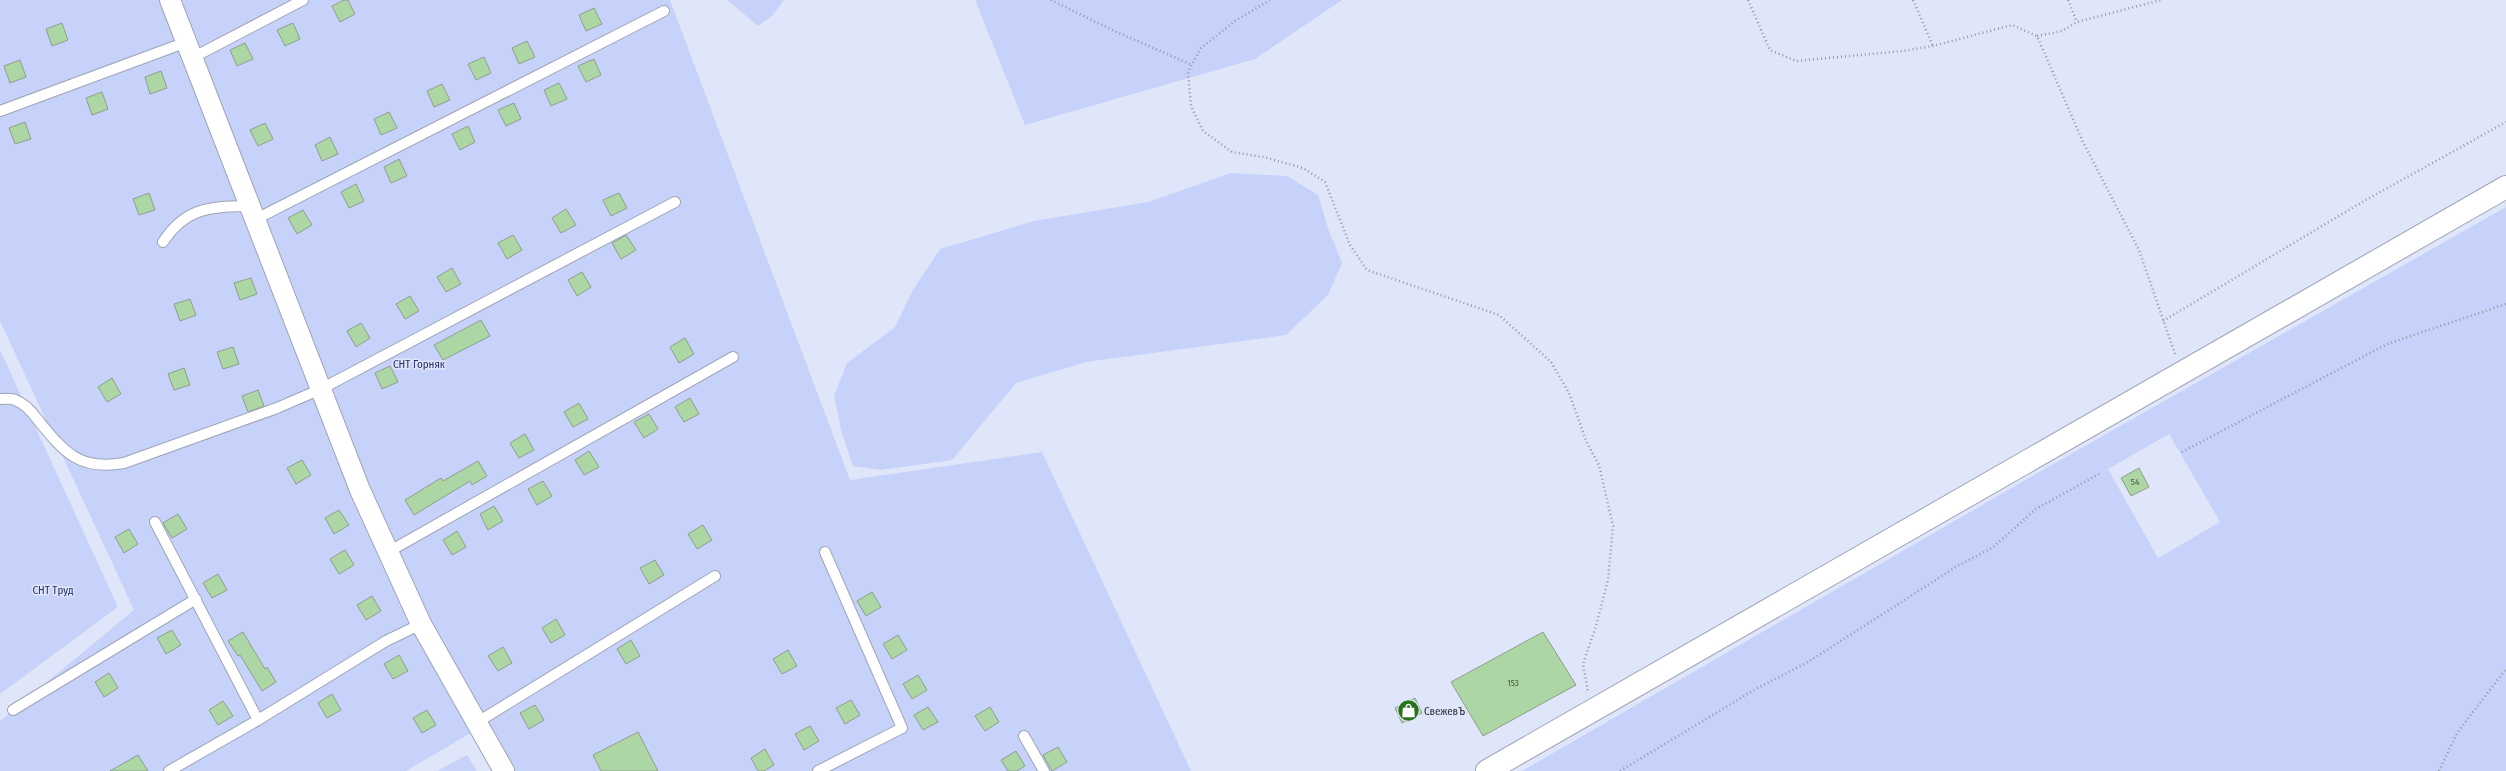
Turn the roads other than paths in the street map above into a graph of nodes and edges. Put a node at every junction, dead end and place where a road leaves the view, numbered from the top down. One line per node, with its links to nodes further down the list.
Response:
1 (170, 0): 4 (street)
2 (303, 0): 4 (lane)
3 (664, 11): 8 (lane)
4 (188, 50): 5 (lane); 8 (street)
5 (0, 111)
6 (2506, 187): 27 (street)
7 (675, 202): 11 (lane)
8 (252, 212): 9 (lane); 11 (street)
9 (163, 242)
10 (733, 357): 14 (lane)
11 (321, 389): 12 (lane); 14 (street)
12 (0, 399)
13 (155, 522): 17 (lane)
14 (388, 552): 18 (street)
15 (825, 552): 25 (lane)
16 (714, 576): 21 (lane)
17 (196, 599): 19 (lane); 20 (lane)
18 (421, 624): 20 (lane); 21 (street)
19 (13, 710)
20 (258, 720): 23 (lane)
21 (476, 723): 24 (street)
22 (1024, 736): 26 (lane)
23 (169, 771)
24 (504, 771)
25 (818, 771)
26 (1044, 771)
27 (1487, 771)

